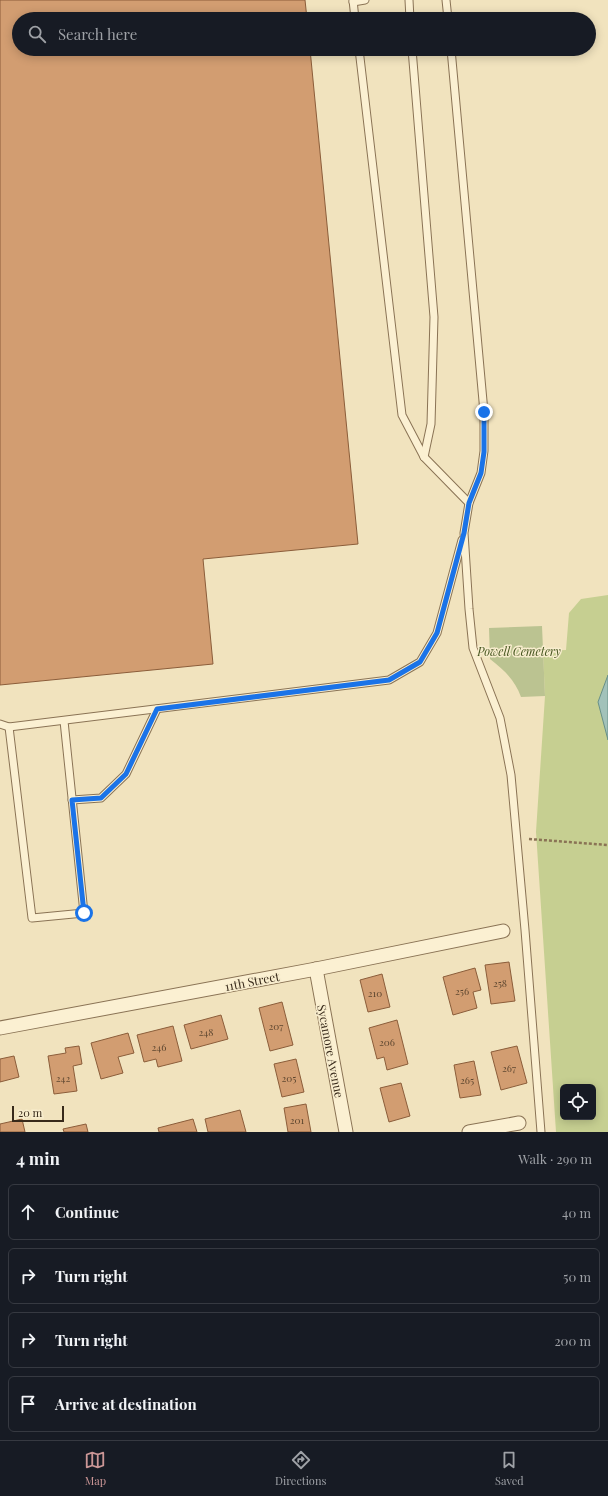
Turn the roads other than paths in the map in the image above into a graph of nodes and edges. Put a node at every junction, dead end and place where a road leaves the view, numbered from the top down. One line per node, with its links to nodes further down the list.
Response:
1 (364, 0): 4 (lane)
2 (409, 0): 6 (lane)
3 (446, 0): 7 (lane)
4 (353, 1): 5 (lane)
5 (354, 12)
6 (410, 12)
7 (447, 12)
8 (360, 56): 11 (lane)
9 (413, 56): 11 (lane)
10 (452, 56): 12 (lane)
11 (424, 457): 12 (lane)
12 (469, 503): 13 (lane)
13 (464, 533): 14 (lane); 25 (lane)
14 (157, 709): 15 (lane); 18 (lane)
15 (64, 721): 17 (lane); 18 (lane)
16 (0, 724): 17 (lane)
17 (9, 727): 18 (lane)
18 (72, 800)
19 (503, 931): 20 (street, 11th Street)
20 (316, 969): 21 (street, 11th Street); 23 (street, Sycamore Avenue)
21 (0, 1028)
22 (519, 1122): 24 (street)
23 (346, 1132)
24 (469, 1132)
25 (541, 1132)

